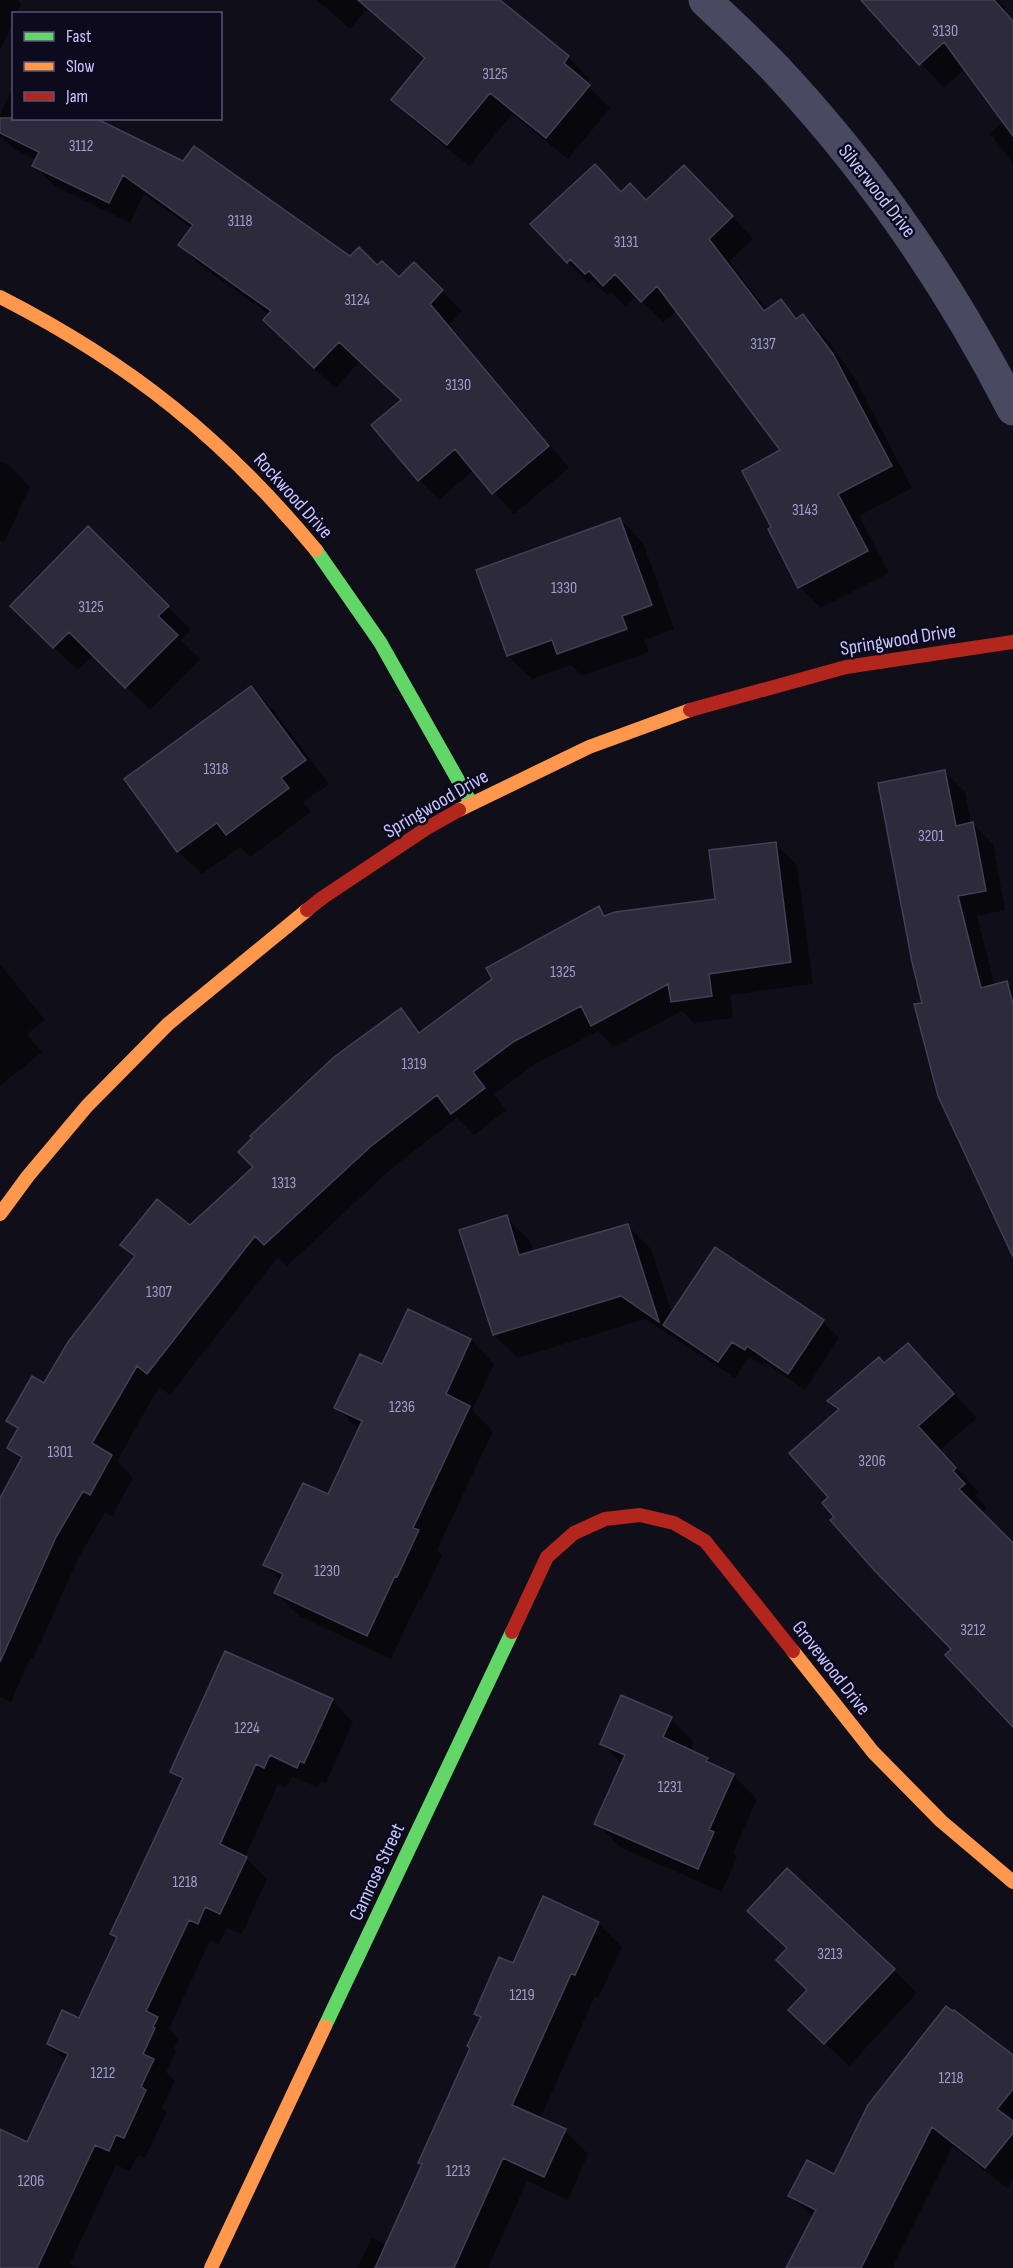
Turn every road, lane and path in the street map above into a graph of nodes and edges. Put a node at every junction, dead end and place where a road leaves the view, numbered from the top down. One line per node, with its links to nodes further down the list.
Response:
1 (705, 0): 3 (street, Silverwood Drive)
2 (0, 297): 5 (street, Rockwood Drive)
3 (1013, 409)
4 (1013, 642): 5 (street, Springwood Drive)
5 (471, 803): 6 (street, Springwood Drive)
6 (0, 1214)
7 (605, 1519): 8 (street, Grovewood Drive); 9 (street, Camrose Street)
8 (1013, 1882)
9 (211, 2268)

